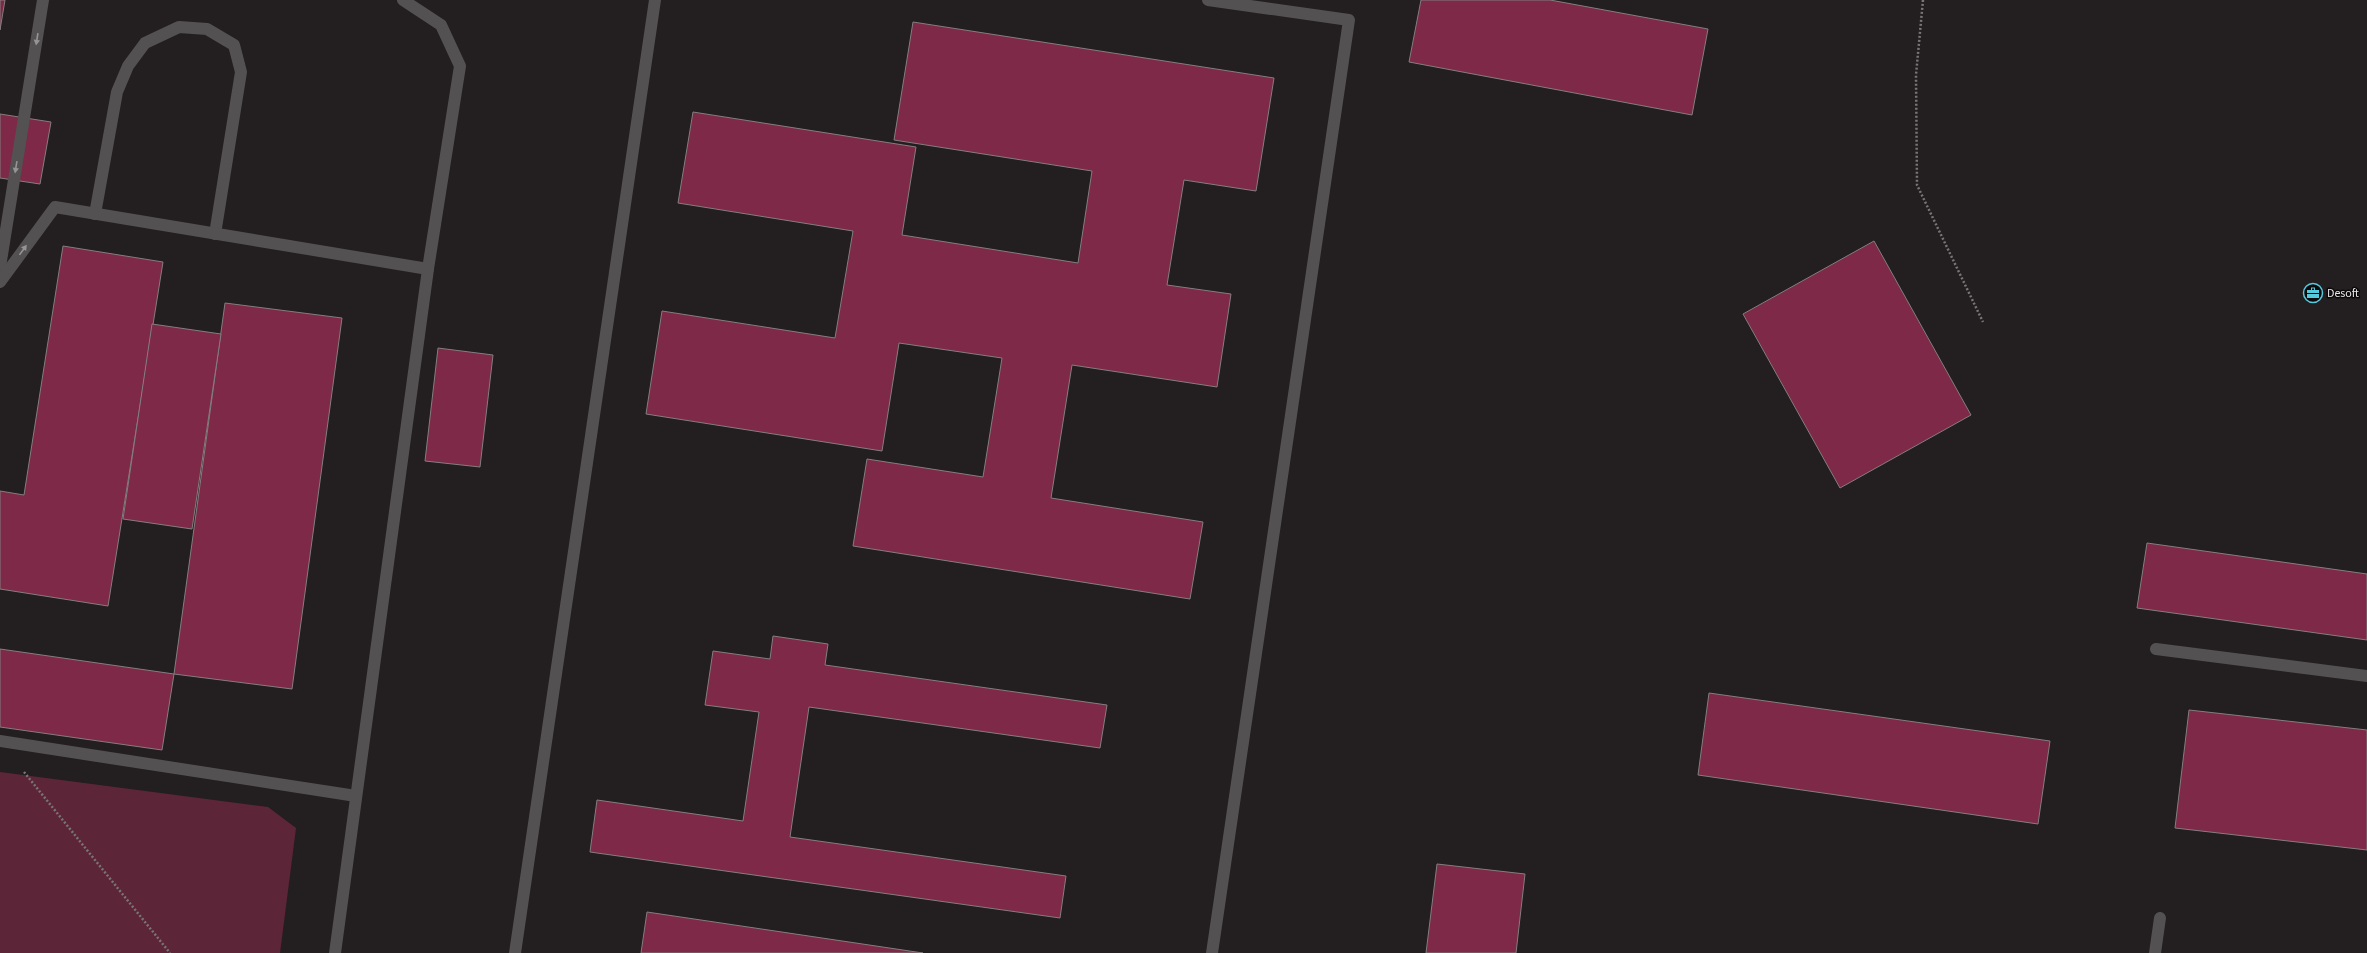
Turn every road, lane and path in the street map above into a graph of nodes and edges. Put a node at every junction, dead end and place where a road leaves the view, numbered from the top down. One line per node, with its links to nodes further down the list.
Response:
1 (43, 0): 8 (street, one-way to 8)
2 (403, 0): 9 (street)
3 (656, 0): 20 (street)
4 (1208, 0): 21 (street)
5 (1923, 0): 11 (path)
6 (95, 214): 7 (street); 7 (street); 10 (street, one-way to 6)
7 (215, 234): 9 (street)
8 (0, 267)
9 (428, 269): 16 (street)
10 (0, 282)
11 (1983, 322)
12 (2156, 649): 13 (street)
13 (2367, 676)
14 (0, 741): 16 (street)
15 (20, 767): 18 (path)
16 (356, 796): 19 (street)
17 (2160, 918): 22 (street)
18 (170, 953)
19 (335, 953)
20 (515, 953)
21 (1212, 953)
22 (2155, 953)

